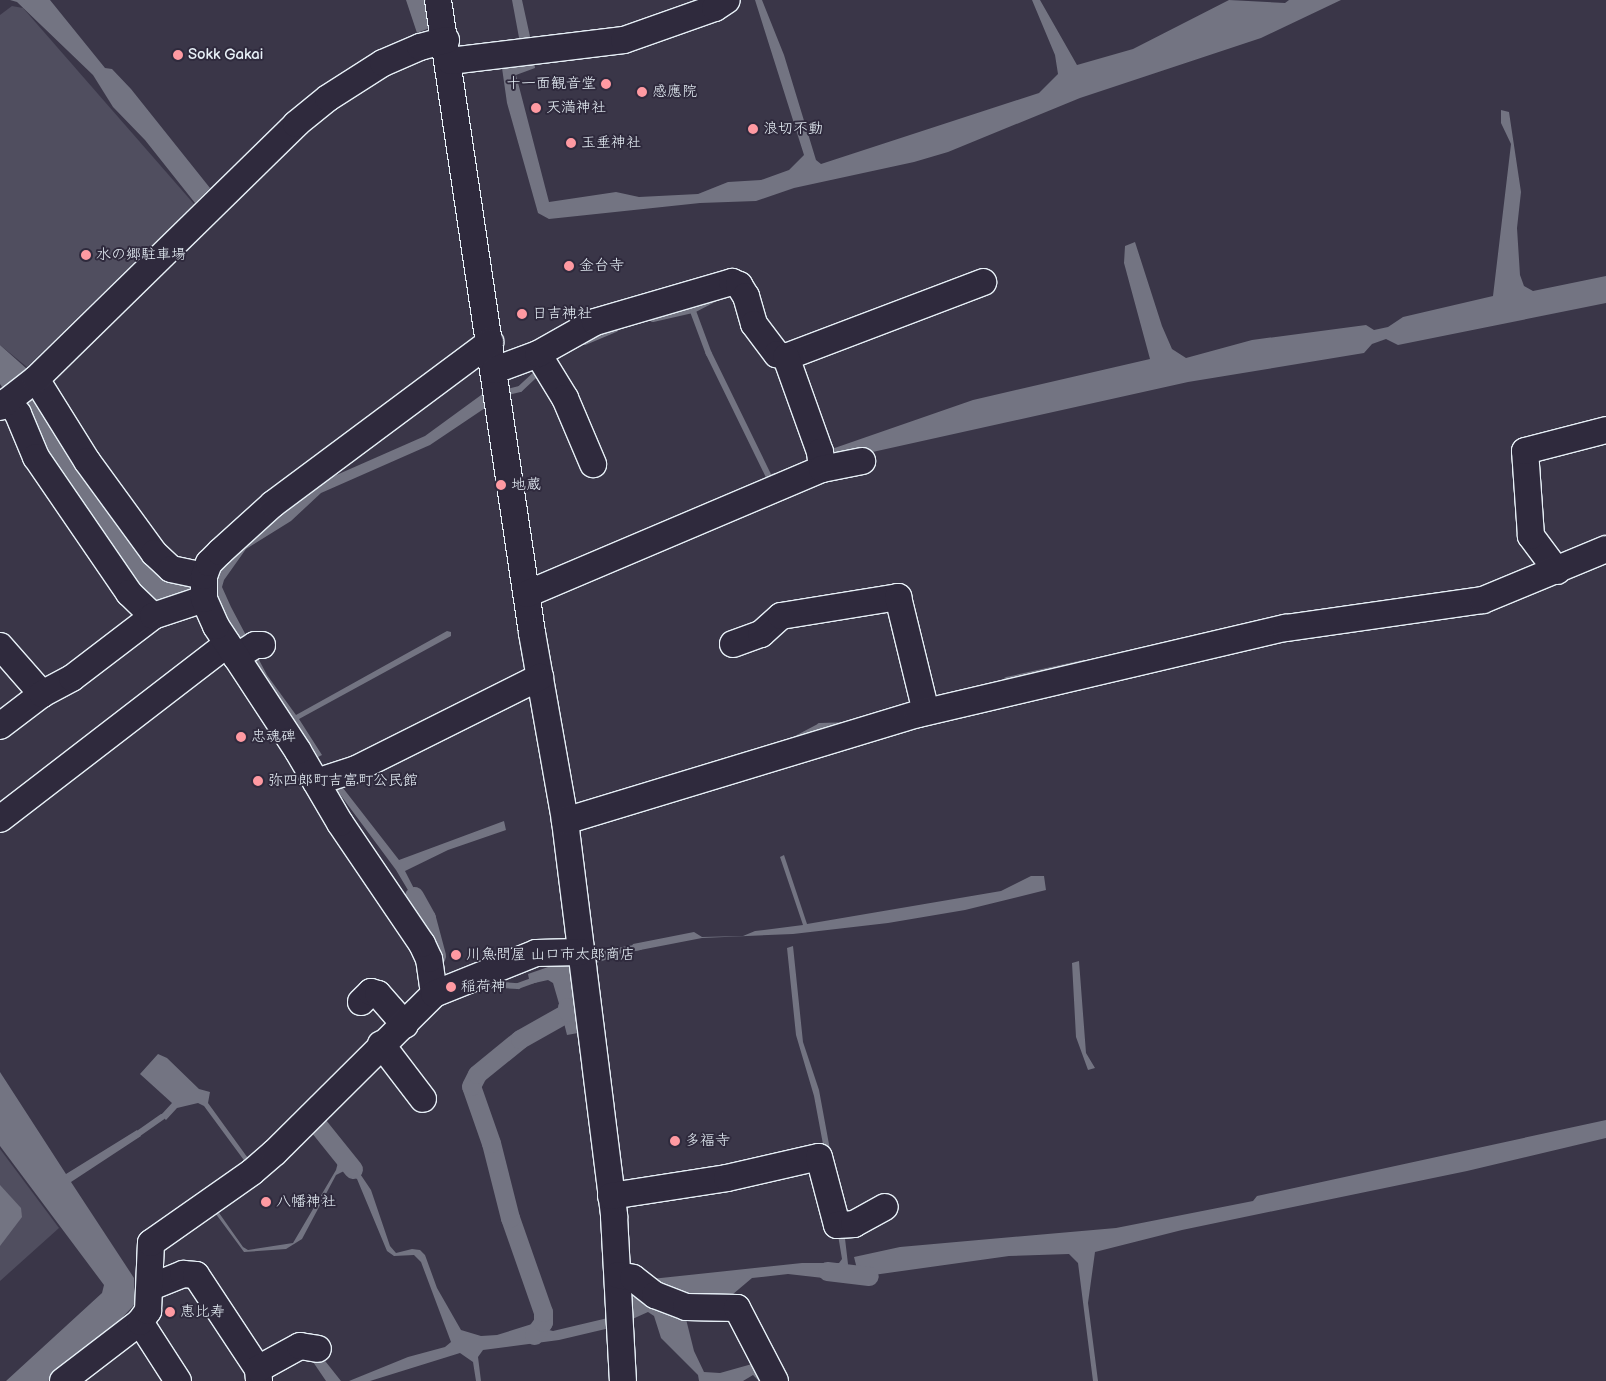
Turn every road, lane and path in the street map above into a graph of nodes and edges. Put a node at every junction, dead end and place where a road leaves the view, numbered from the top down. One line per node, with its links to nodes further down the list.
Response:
1 (438, 0): 3 (street)
2 (727, 0): 3 (street)
3 (448, 50): 5 (street); 8 (street)
4 (983, 282): 6 (street)
5 (490, 342): 9 (street); 17 (street)
6 (786, 356): 7 (street); 14 (street)
7 (542, 361): 9 (street); 13 (street)
8 (36, 379): 10 (street); 17 (street)
9 (497, 387): 18 (street)
10 (4, 404): 19 (street)
11 (1606, 430): 16 (street)
12 (862, 461): 14 (street)
13 (593, 464)
14 (822, 469): 18 (street)
15 (1606, 549): 16 (street)
16 (1557, 571): 25 (street)
17 (204, 587): 19 (street); 22 (street)
18 (528, 594): 23 (street)
19 (153, 616): 24 (street)
20 (733, 644): 25 (street)
21 (0, 646): 24 (street)
22 (244, 649): 27 (street); 28 (street)
23 (540, 677): 27 (street); 29 (street)
24 (42, 694): 26 (street)
25 (926, 712): 29 (street)
26 (0, 726)
27 (316, 782): 31 (street)
28 (0, 818)
29 (565, 821): 30 (street)
30 (582, 960): 31 (street); 36 (street)
31 (434, 994): 33 (street)
32 (361, 1002): 33 (street)
33 (405, 1025): 34 (street)
34 (389, 1054): 35 (street); 39 (street)
35 (423, 1099)
36 (611, 1196): 37 (street); 38 (street)
37 (886, 1207)
38 (618, 1275): 45 (street); 46 (street)
39 (151, 1287): 40 (street); 42 (street)
40 (140, 1322): 43 (street); 44 (street)
41 (318, 1349): 42 (street)
42 (258, 1374)
43 (63, 1381)
44 (178, 1381)
45 (623, 1381)
46 (775, 1381)

